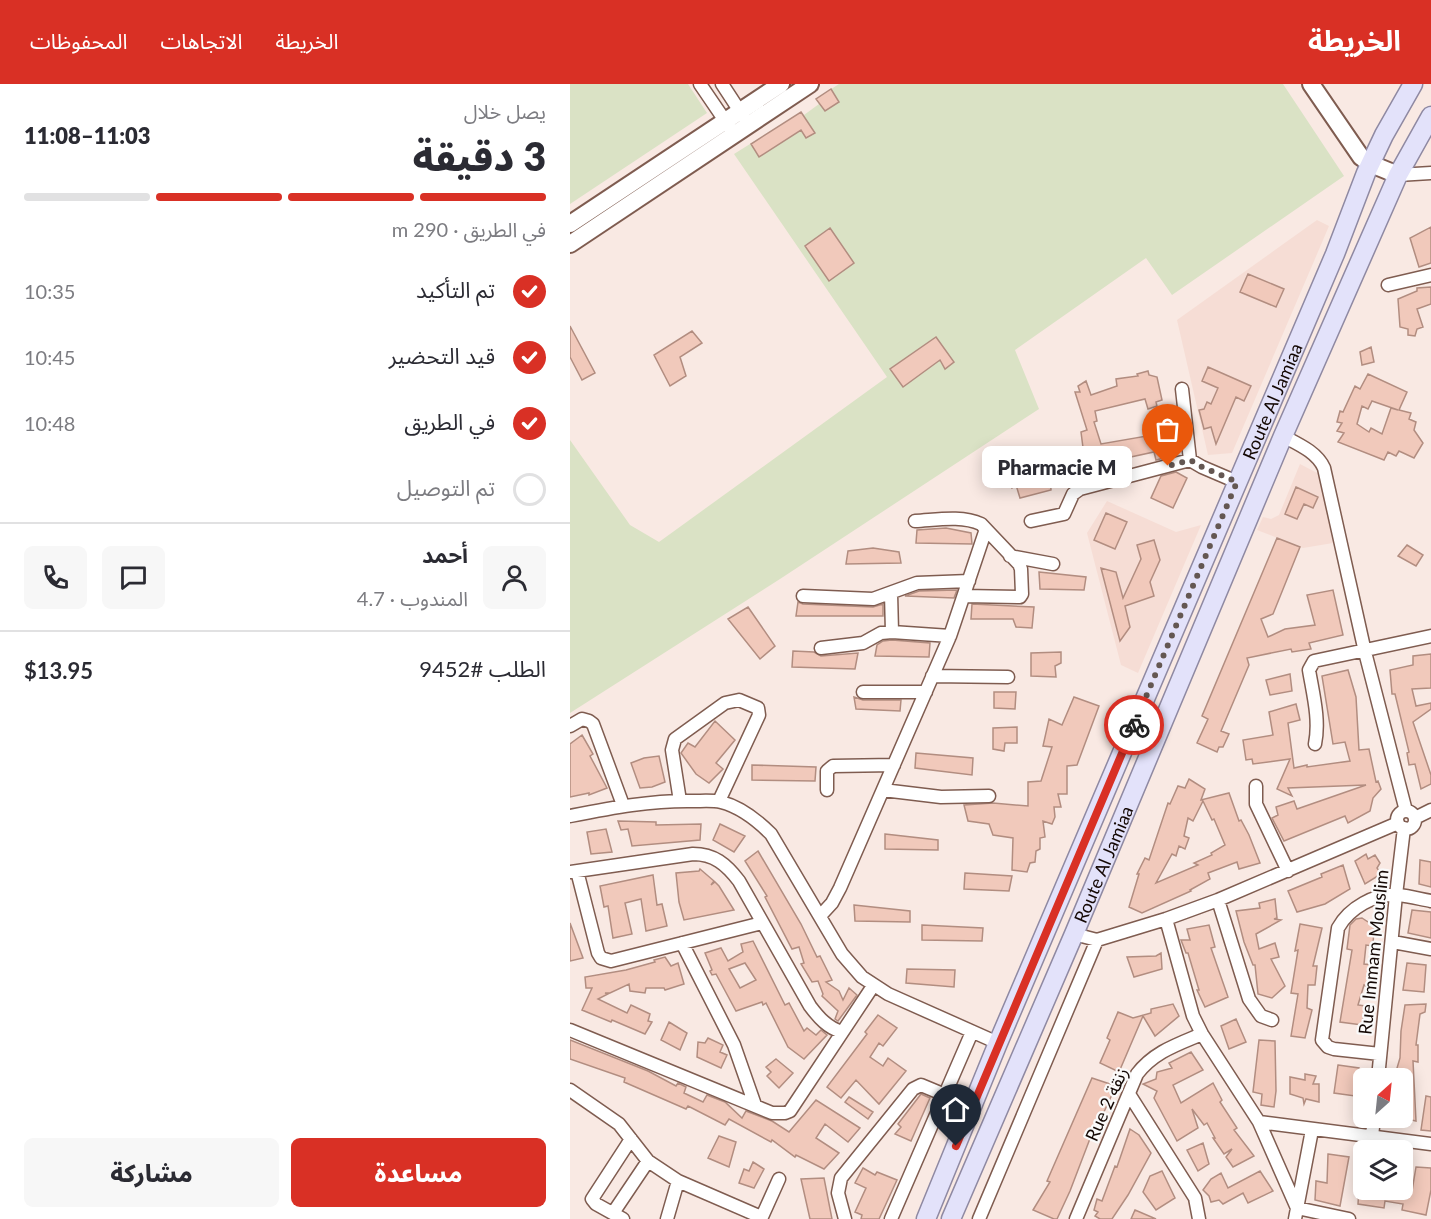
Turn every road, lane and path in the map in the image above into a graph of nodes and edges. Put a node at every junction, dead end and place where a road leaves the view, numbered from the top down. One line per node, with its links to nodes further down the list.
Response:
1 (700, 84): 9 (street)
2 (722, 84): 8 (street)
3 (781, 84): 8 (street)
4 (810, 84): 8 (street)
5 (1311, 84): 10 (street)
6 (1413, 84): 10 (main road, Route Al Jamiaa)
7 (1431, 116): 11 (main road, Route Al Jamiaa)
8 (744, 118): 9 (street)
9 (730, 128): 13 (street); 14 (street)
10 (1371, 164): 11 (street); 20 (main road, Route Al Jamiaa)
11 (1398, 175): 12 (street); 18 (main road, Route Al Jamiaa)
12 (1430, 176)
13 (570, 224)
14 (570, 244)
15 (1431, 275): 16 (street)
16 (1388, 285)
17 (1182, 389): 19 (street)
18 (1283, 436): 34 (street); 61 (main road, Route Al Jamiaa)
19 (1190, 460): 20 (street); 22 (street)
20 (1237, 482): 72 (main road, Route Al Jamiaa)
21 (915, 521): 23 (street)
22 (1031, 521)
23 (986, 529): 24 (street); 26 (street)
24 (1010, 556): 25 (street); 29 (street)
25 (1053, 564)
26 (969, 581): 27 (street); 29 (street)
27 (891, 593): 28 (street); 30 (street)
28 (803, 596)
29 (964, 596): 31 (street)
30 (892, 632): 31 (street); 33 (street)
31 (950, 636): 35 (street)
32 (1431, 636): 34 (street)
33 (820, 648)
34 (1365, 652): 40 (street); 50 (street)
35 (932, 676): 36 (street); 38 (street)
36 (1008, 677)
37 (863, 692): 38 (street)
38 (926, 692): 41 (street)
39 (570, 726): 48 (street)
40 (1315, 744)
41 (894, 765): 43 (street); 44 (street)
42 (1256, 786): 53 (street)
43 (827, 790)
44 (884, 790): 45 (street); 58 (street)
45 (989, 796)
46 (680, 801): 47 (street); 47 (street); 48 (street)
47 (719, 801): 58 (street)
48 (623, 805): 51 (street)
49 (1431, 810): 50 (street)
50 (1410, 815): 52 (street)
51 (570, 816)
52 (1401, 826): 53 (street); 55 (street, Rue Immam Mouslim)
53 (1288, 871): 56 (street)
54 (574, 872): 60 (street); 64 (street)
55 (1396, 895): 57 (street); 63 (street, Rue Immam Mouslim); 73 (street)
56 (1218, 900): 59 (street); 67 (street)
57 (1431, 901)
58 (820, 916): 66 (street)
59 (1166, 919): 62 (street); 71 (street)
60 (762, 923): 64 (street); 69 (street)
61 (1074, 934): 62 (street); 95 (main road, Route Al Jamiaa)
62 (1097, 940): 96 (street)
63 (1393, 942): 65 (street); 73 (street, Rue Immam Mouslim)
64 (682, 943): 78 (street)
65 (1431, 949)
66 (873, 986): 69 (street); 70 (street)
67 (1272, 1020)
68 (570, 1030): 78 (street)
69 (842, 1032): 78 (street)
70 (972, 1032): 72 (street); 77 (street)
71 (1202, 1034): 76 (street, Rue 2 زنقة); 79 (street)
72 (998, 1043): 94 (main road, Route Al Jamiaa)
73 (1380, 1054): 74 (street, Rue Immam Mouslim)
74 (1379, 1068)
75 (570, 1090): 83 (street)
76 (1129, 1094): 97 (street, Rue 2 زنقة); 98 (street)
77 (945, 1095): 92 (street); 93 (street)
78 (755, 1105)
79 (1259, 1122): 81 (street); 88 (street)
80 (1373, 1128): 82 (street)
81 (1312, 1130): 82 (street); 88 (street)
82 (1372, 1136): 84 (street)
83 (631, 1140): 85 (street); 89 (street)
84 (1431, 1144)
85 (648, 1161): 87 (street); 89 (street)
86 (779, 1179): 90 (street)
87 (678, 1181): 90 (street); 91 (street)
88 (1296, 1214): 99 (street)
89 (618, 1216)
90 (761, 1218)
91 (667, 1219)
92 (845, 1219)
93 (891, 1219)
94 (926, 1219)
95 (951, 1219)
96 (979, 1219)
97 (1076, 1219)
98 (1199, 1219)
99 (1349, 1219)

